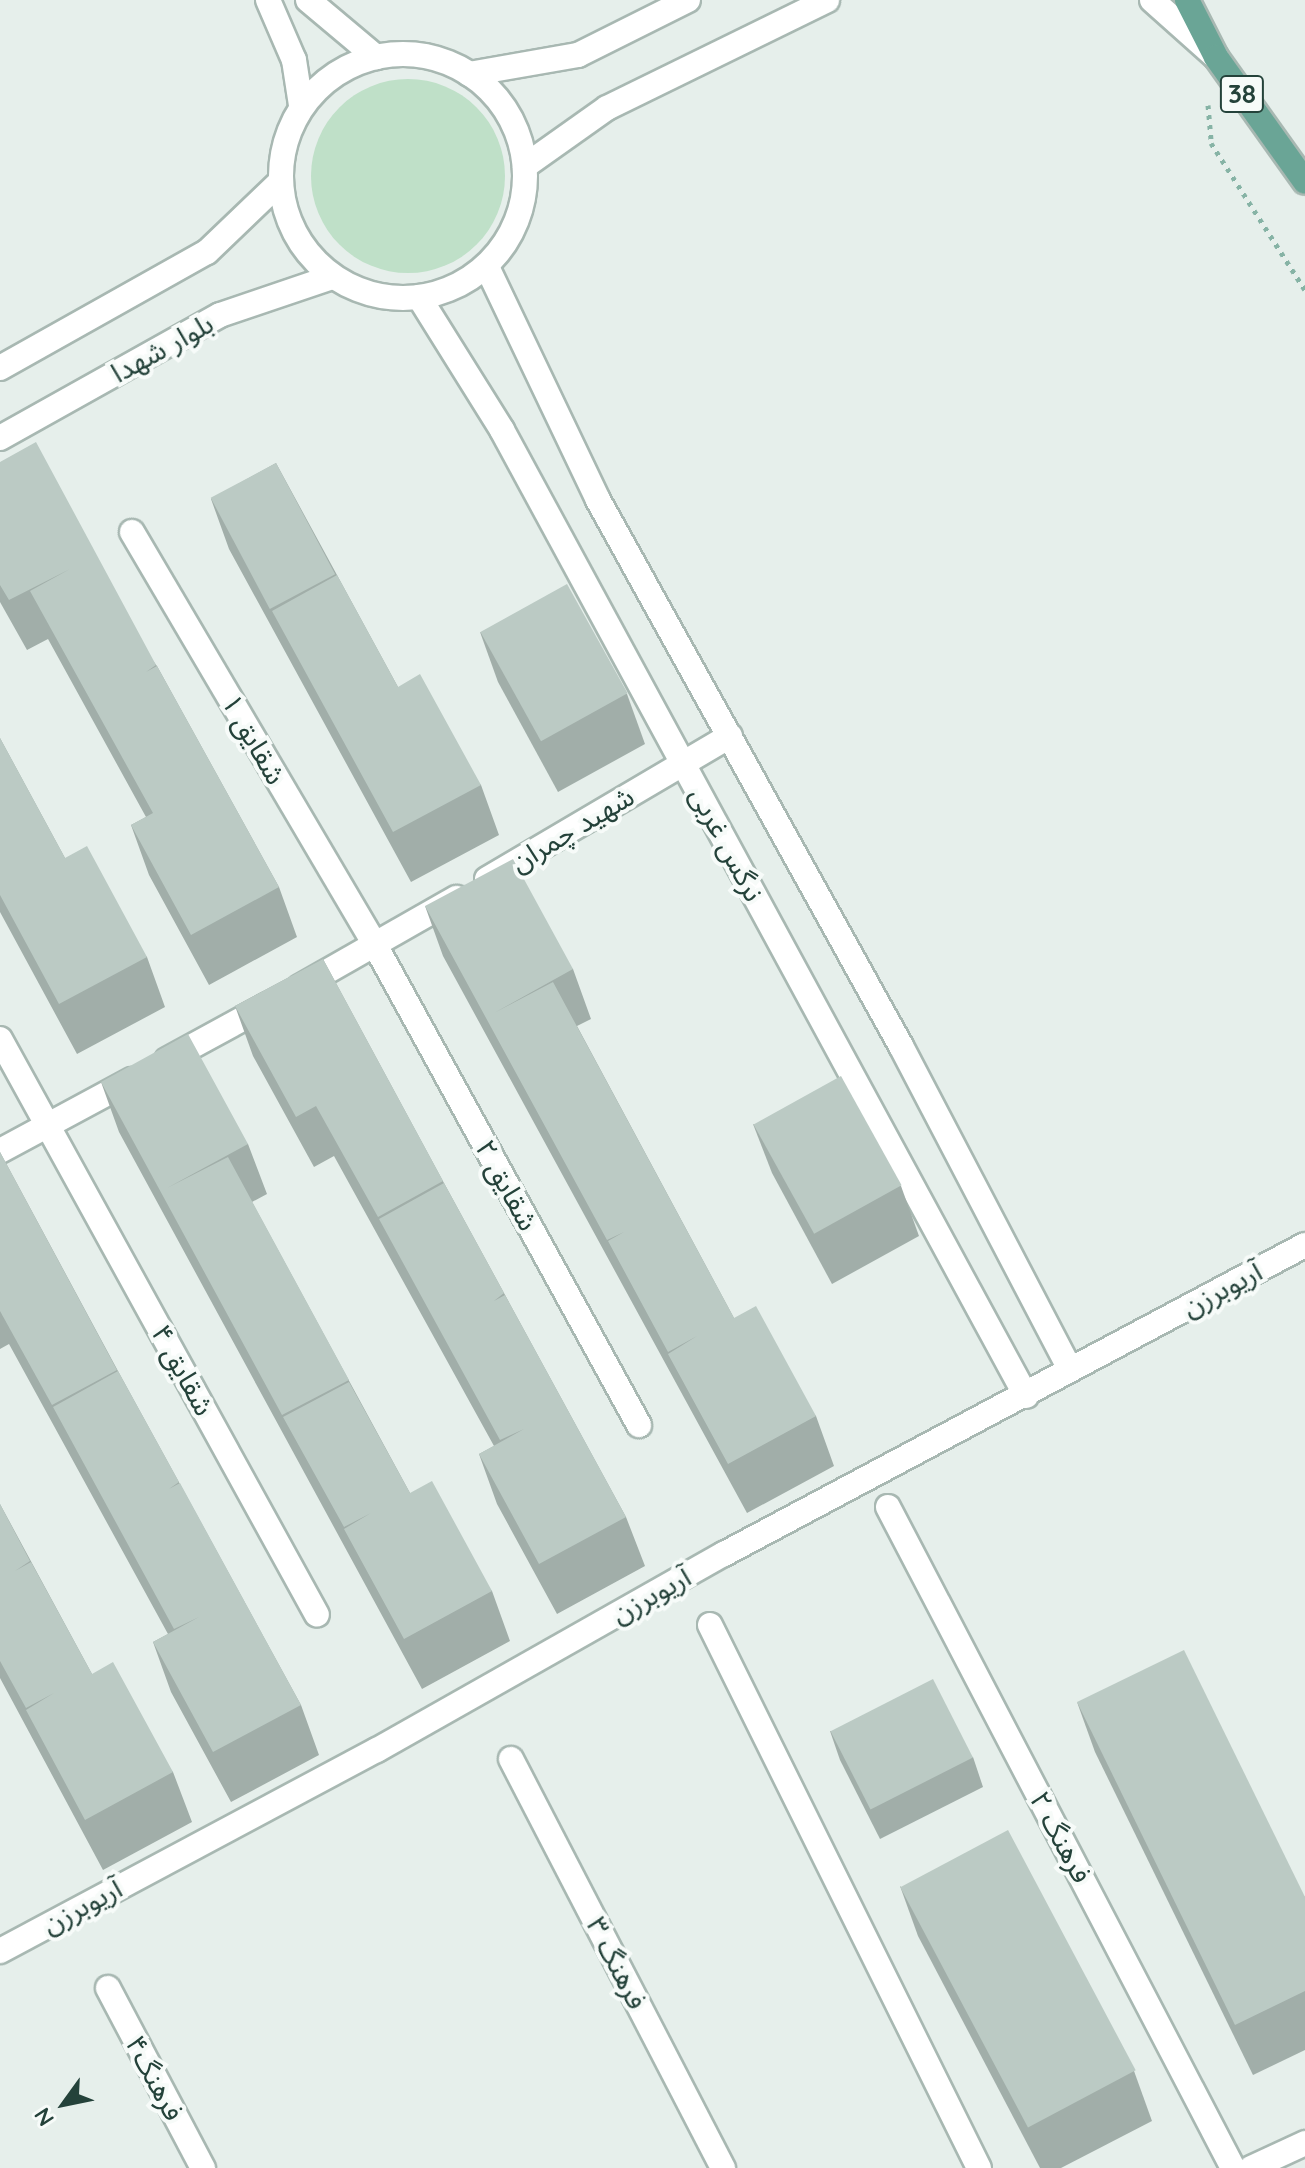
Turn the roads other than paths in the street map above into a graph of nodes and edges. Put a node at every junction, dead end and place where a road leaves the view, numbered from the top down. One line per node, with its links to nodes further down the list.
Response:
1 (268, 0): 10 (street)
2 (308, 0): 7 (street)
3 (688, 0): 9 (street)
4 (827, 0): 11 (street)
5 (1152, 0): 8 (street)
6 (1187, 0): 8 (main road, 38)
7 (376, 57): 9 (street); 10 (street)
8 (1216, 57): 13 (main road, 38)
9 (469, 74): 11 (street)
10 (301, 105): 12 (street)
11 (525, 166): 14 (street)
12 (280, 182): 15 (street); 17 (street)
13 (1305, 182)
14 (487, 267): 16 (street); 20 (street, نرگس غربی)
15 (332, 277): 16 (street); 18 (street, بلوار شهدا)
16 (419, 297): 21 (street, نرگس غربی)
17 (0, 368)
18 (0, 438)
19 (132, 532): 22 (street, شقایق ۱)
20 (730, 736): 21 (street, شهید چمران); 27 (street, نرگس غربی)
21 (683, 763): 22 (street, شهید چمران); 28 (street, نرگس غربی)
22 (375, 945): 24 (street, شهید چمران); 29 (street, شقایق ۲)
23 (0, 1039): 24 (street, شقایق ۴)
24 (49, 1126): 25 (street, شهید چمران); 31 (street, شقایق ۴)
25 (0, 1151)
26 (1305, 1245): 27 (street, آریوبرزن)
27 (1070, 1369): 28 (street, آریوبرزن)
28 (1026, 1396): 34 (street, آریوبرزن)
29 (639, 1425)
30 (888, 1507): 40 (street, فرهنگ ۲)
31 (317, 1615)
32 (710, 1625): 39 (street)
33 (511, 1759): 38 (street, فرهنگ ۳)
34 (0, 1951)
35 (108, 1988): 37 (street, فرهنگ۴)
36 (1305, 2143): 41 (street)
37 (203, 2168)
38 (723, 2168)
39 (979, 2168)
40 (1233, 2168)
41 (1251, 2168)

